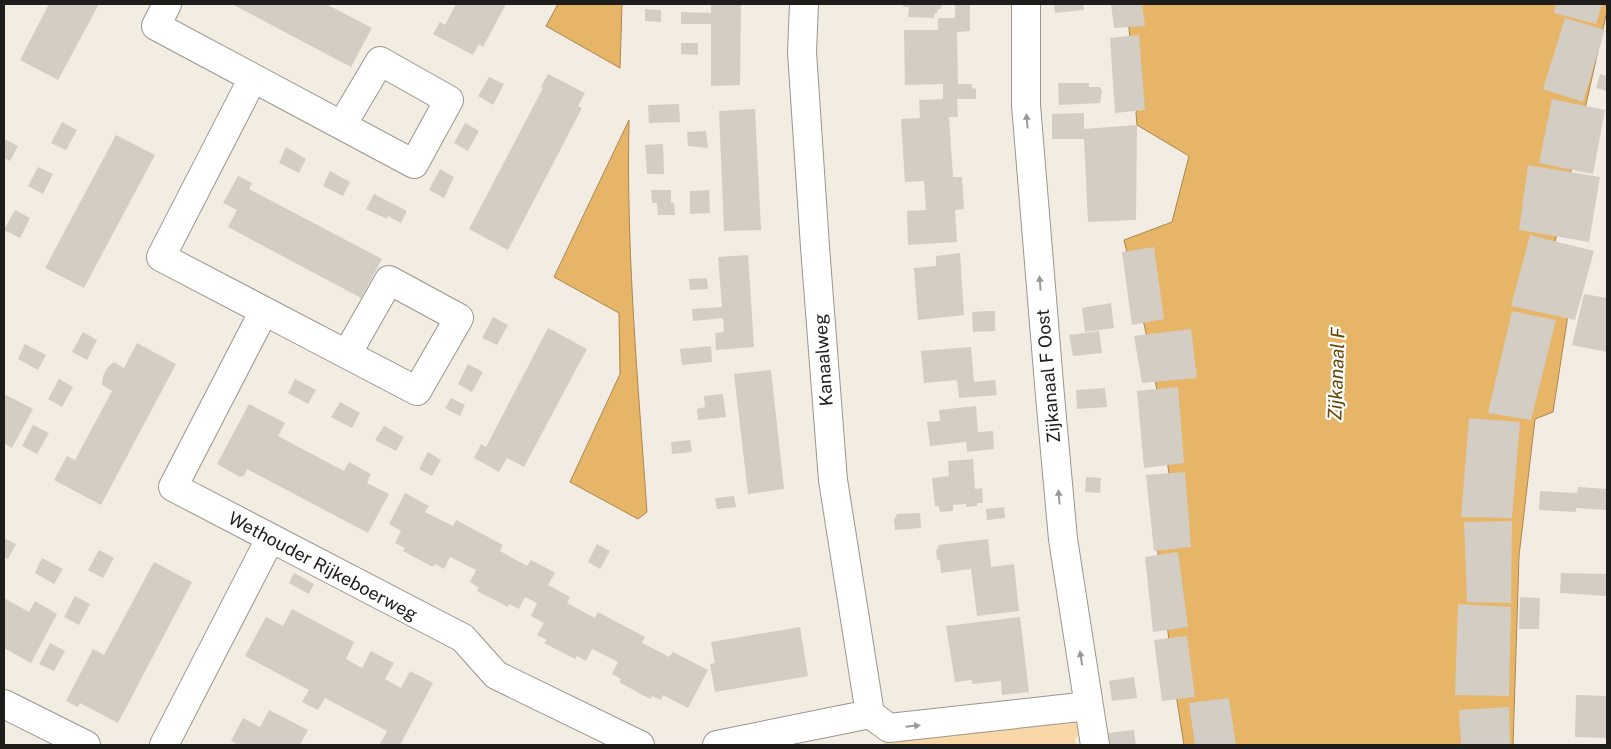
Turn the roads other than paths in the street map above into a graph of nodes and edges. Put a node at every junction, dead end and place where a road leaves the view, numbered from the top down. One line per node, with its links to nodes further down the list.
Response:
1 (167, 4): 4 (street)
2 (804, 4): 11 (street, Kanaalweg)
3 (1026, 4): 10 (street, Zijkanaal F Oost, one-way to 3)
4 (253, 78): 5 (street); 6 (street)
5 (342, 125)
6 (264, 311): 7 (street); 8 (street, Wethouder Rijkeboerweg)
7 (347, 354)
8 (270, 538): 13 (street); 14 (street, Wethouder Rijkeboerweg)
9 (4, 704): 12 (street)
10 (1089, 706): 11 (street, one-way to 10); 16 (street, Zijkanaal F Oost)
11 (870, 714): 15 (street)
12 (86, 745)
13 (164, 745)
14 (640, 745)
15 (717, 745)
16 (1095, 745)

